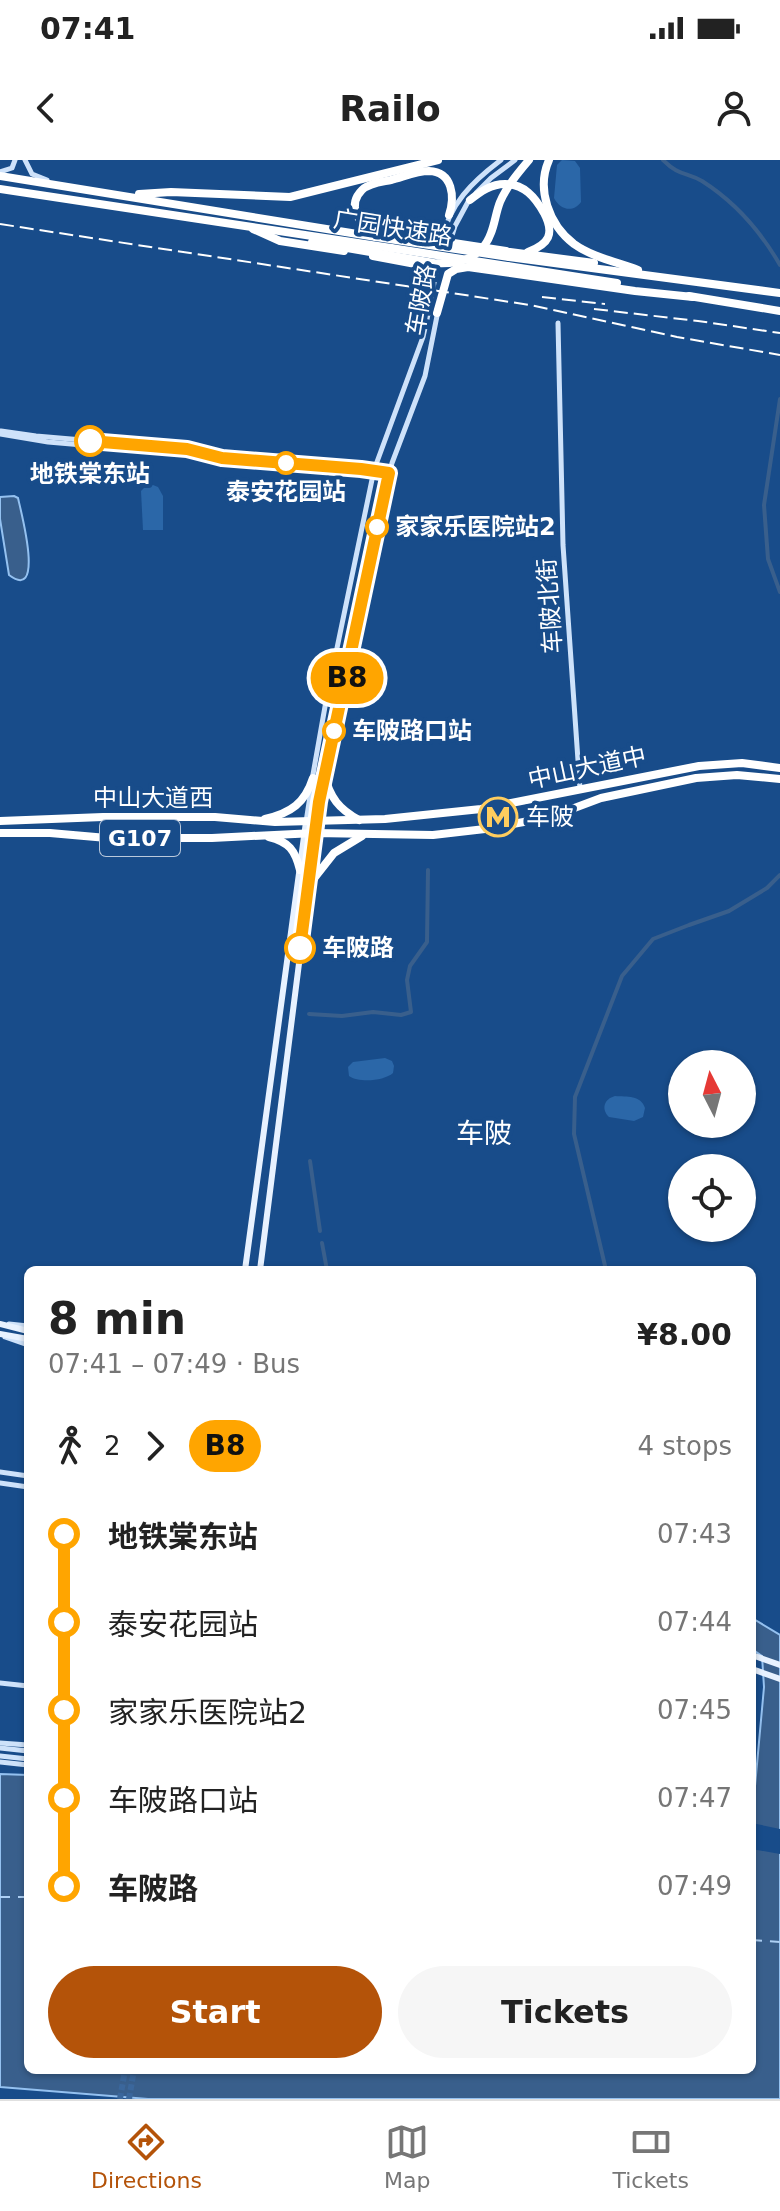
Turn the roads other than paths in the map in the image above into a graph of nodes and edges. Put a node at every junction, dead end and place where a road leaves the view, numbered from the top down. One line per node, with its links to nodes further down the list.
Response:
1 (15, 160): 8 (main road)
2 (25, 160): 9 (main road)
3 (438, 160): 11 (highway)
4 (501, 160): 13 (main road, 车陂路)
5 (515, 160): 12 (main road, 车陂路)
6 (529, 160): 14 (highway, bridge)
7 (549, 160): 21 (highway)
8 (0, 174): 9 (highway, 广园快速路)
9 (71, 187): 11 (highway, 广园快速路)
10 (0, 189): 14 (highway, 广园快速路)
11 (122, 195): 15 (highway, 广园快速路)
12 (470, 200): 16 (highway); 20 (main road, 车陂路)
13 (449, 215): 15 (highway); 20 (main road, 车陂路)
14 (245, 225): 17 (highway, 广园快速路, bridge); 18 (highway)
15 (375, 234): 17 (highway, 广园快速路, bridge); 17 (highway, bridge)
16 (526, 253): 17 (highway); 21 (highway)
17 (509, 258): 21 (highway, 广园快速路); 23 (highway, 广园快速路)
18 (421, 265): 20 (highway); 25 (highway)
19 (462, 268): 20 (highway); 23 (highway); 25 (highway)
20 (441, 270): 25 (main road, 车陂路)
21 (654, 275): 22 (highway, 广园快速路)
22 (780, 293)
23 (693, 297): 24 (highway, 广园快速路)
24 (776, 310)
25 (433, 312): 28 (main road, 车陂路); 29 (main road, 车陂路)
26 (558, 323): 38 (main road, 车陂北街)
27 (0, 432): 28 (main road)
28 (374, 470): 29 (main road); 30 (main road, 车陂路)
29 (389, 473): 31 (main road, 车陂路)
30 (340, 640): 31 (main road); 32 (main road, 车陂路)
31 (354, 644): 33 (main road, 车陂路)
32 (332, 676): 33 (main road); 36 (main road, 车陂路)
33 (347, 679): 35 (main road, 车陂路)
34 (780, 768): 38 (highway, 中山大道中 / G107)
35 (324, 774): 40 (highway); 45 (main road, 车陂路)
36 (313, 778): 39 (highway); 44 (main road, 车陂路)
37 (780, 779): 51 (highway, 中山大道中)
38 (580, 791): 40 (highway, 中山大道中 / G107)
39 (251, 820): 41 (highway, 中山大道西 / G107); 43 (highway, 中山大道西 / G107)
40 (360, 820): 42 (highway, 中山大道中 / G107)
41 (0, 821)
42 (339, 821): 45 (highway, 中山大道中 / G107); 50 (highway)
43 (287, 822): 44 (highway, 中山大道西 / G107); 49 (highway)
44 (306, 822): 45 (highway, 中山大道中 / G107); 47 (main road, 车陂路)
45 (317, 822): 47 (main road, 车陂路)
46 (0, 833): 48 (highway, 中山大道西 / G107)
47 (310, 833): 49 (highway, 中山大道西 / G107); 50 (highway, 中山大道中 / G107); 52 (main road, 车陂路); 53 (main road, 车陂路)
48 (257, 834): 49 (highway, 中山大道西 / G107); 52 (highway)
49 (287, 834)
50 (335, 834): 51 (highway, 中山大道中)
51 (365, 834): 53 (highway)
52 (300, 870): 54 (main road, 车陂路)
53 (308, 886): 55 (main road, 车陂路)
54 (280, 1014): 55 (main road); 56 (main road, 车陂路)
55 (292, 1016): 57 (main road, 车陂路)
56 (276, 1039): 57 (main road); 58 (main road, 车陂路)
57 (289, 1042): 59 (main road, 车陂路)
58 (246, 1266)
59 (261, 1266)
60 (0, 1323): 61 (main road)
61 (24, 1328)
62 (0, 1335): 63 (main road)
63 (24, 1341)
64 (0, 1472): 65 (main road)
65 (24, 1475)
66 (0, 1483): 67 (main road)
67 (24, 1486)
68 (756, 1657): 69 (main road)
69 (780, 1665)
70 (756, 1670): 71 (main road)
71 (780, 1679)
72 (0, 1683): 73 (main road)
73 (24, 1686)
74 (0, 1746): 75 (main road)
75 (24, 1748)
76 (0, 1759): 77 (main road)
77 (24, 1762)

